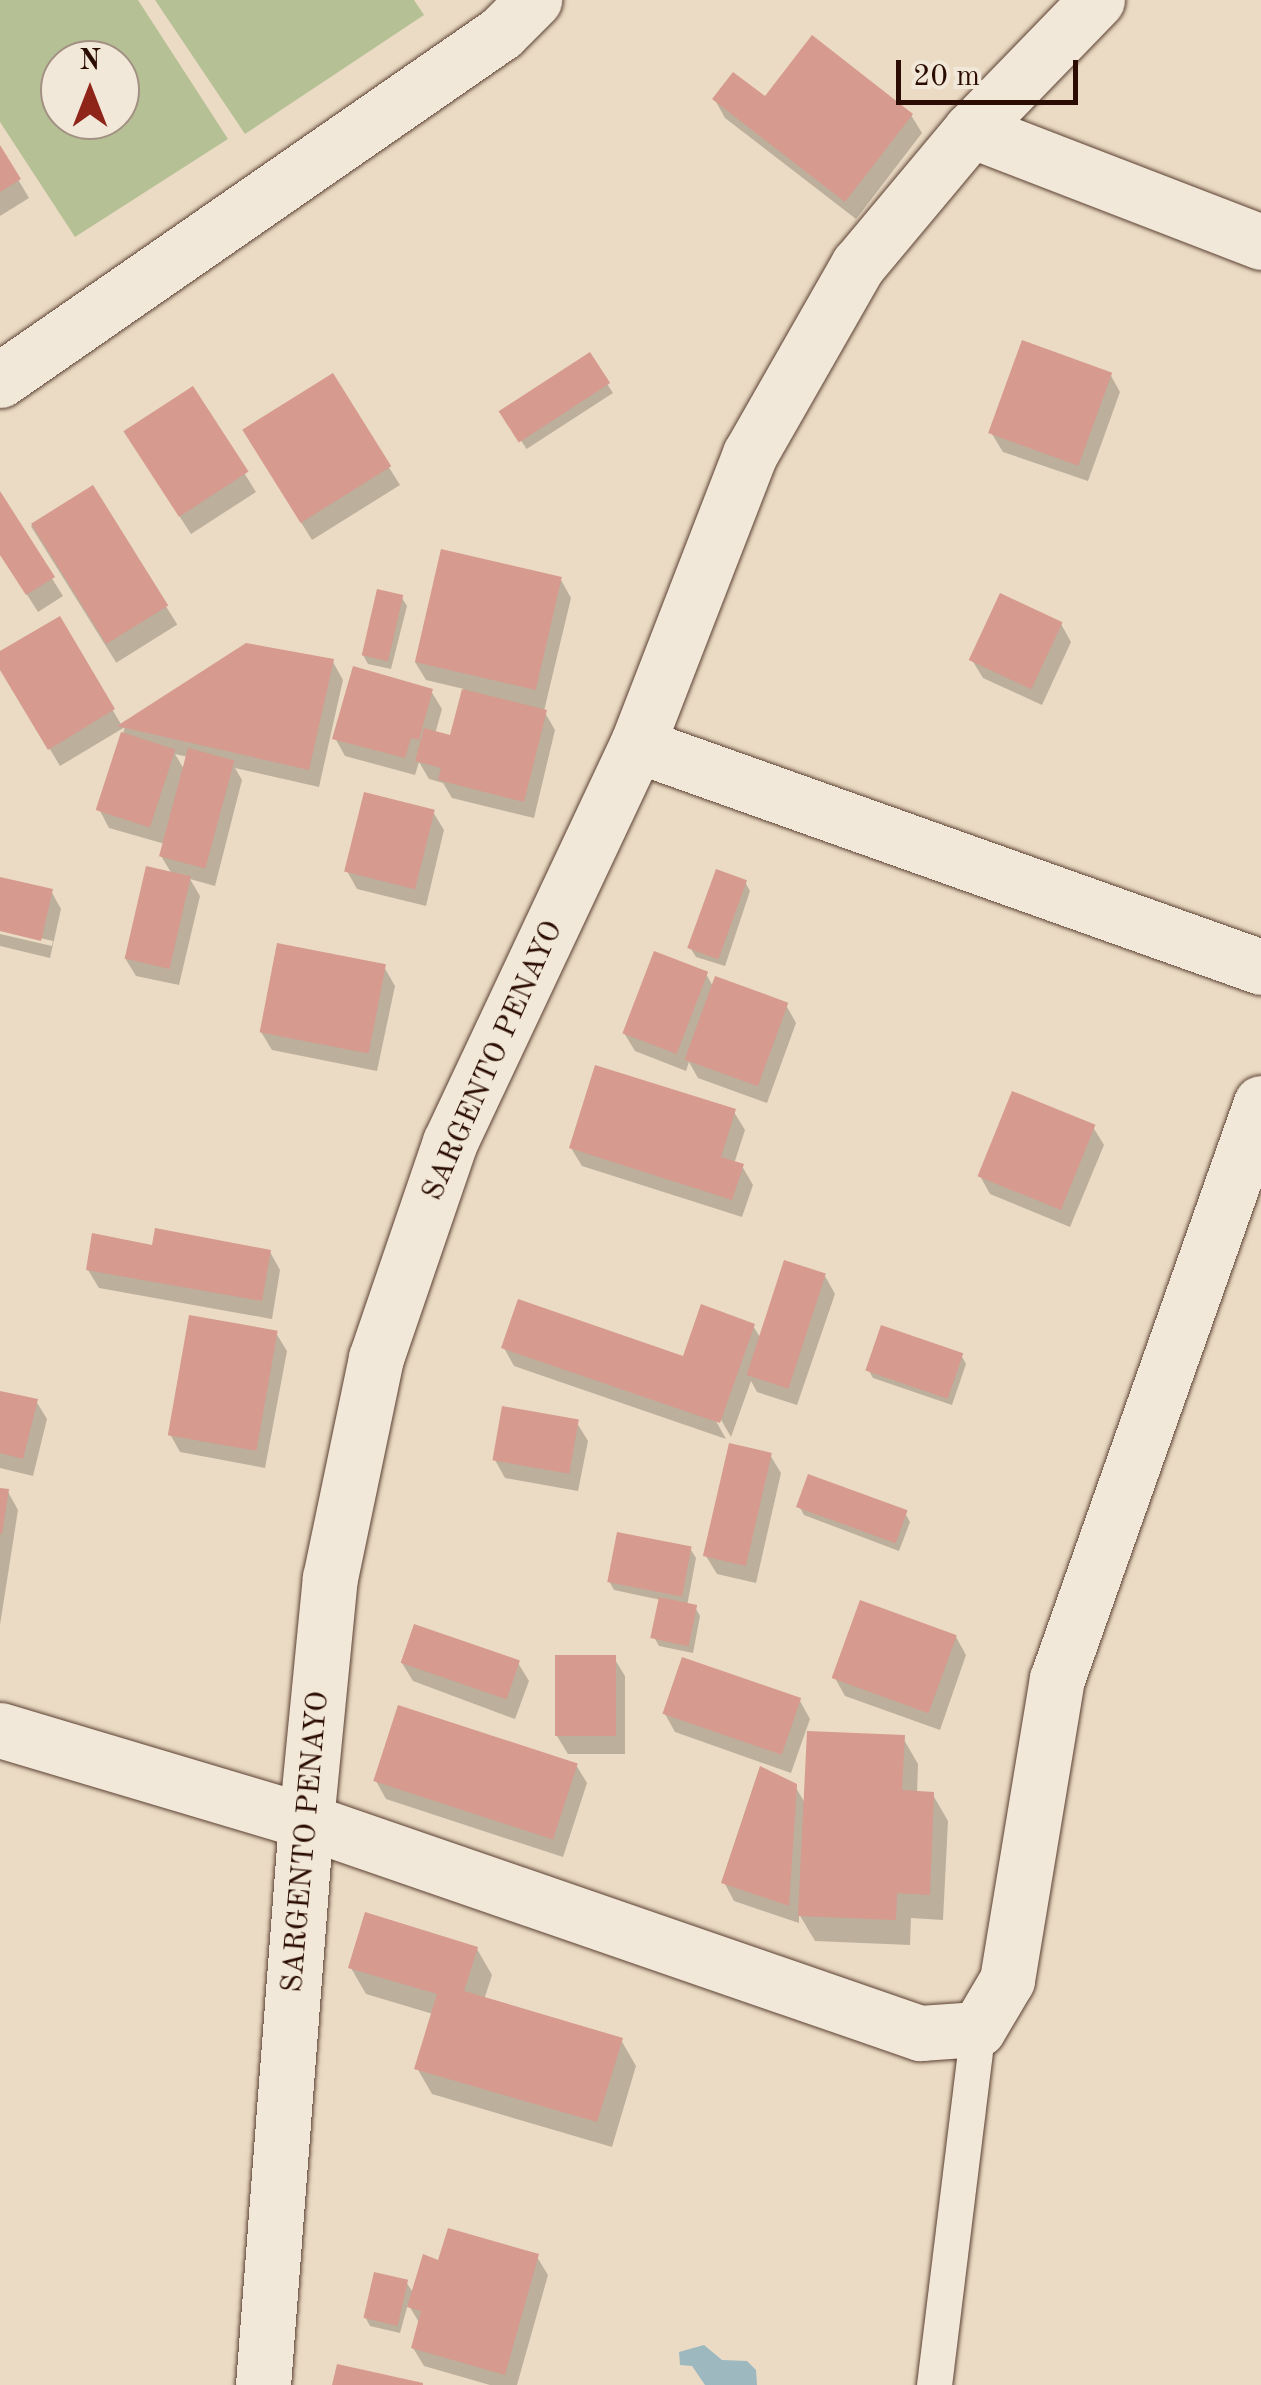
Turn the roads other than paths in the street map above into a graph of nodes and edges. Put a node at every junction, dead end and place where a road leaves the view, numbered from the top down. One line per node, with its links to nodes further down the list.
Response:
1 (534, 0): 5 (street)
2 (1097, 0): 3 (street, SARGENTO PENAYO)
3 (971, 130): 4 (street); 6 (street, SARGENTO PENAYO)
4 (1261, 242)
5 (0, 380)
6 (637, 745): 7 (street); 10 (street, SARGENTO PENAYO)
7 (1261, 967)
8 (1261, 1103): 11 (street)
9 (0, 1730): 10 (street)
10 (306, 1821): 11 (street); 12 (street, SARGENTO PENAYO)
11 (978, 2029): 13 (lane)
12 (263, 2385)
13 (934, 2385)

